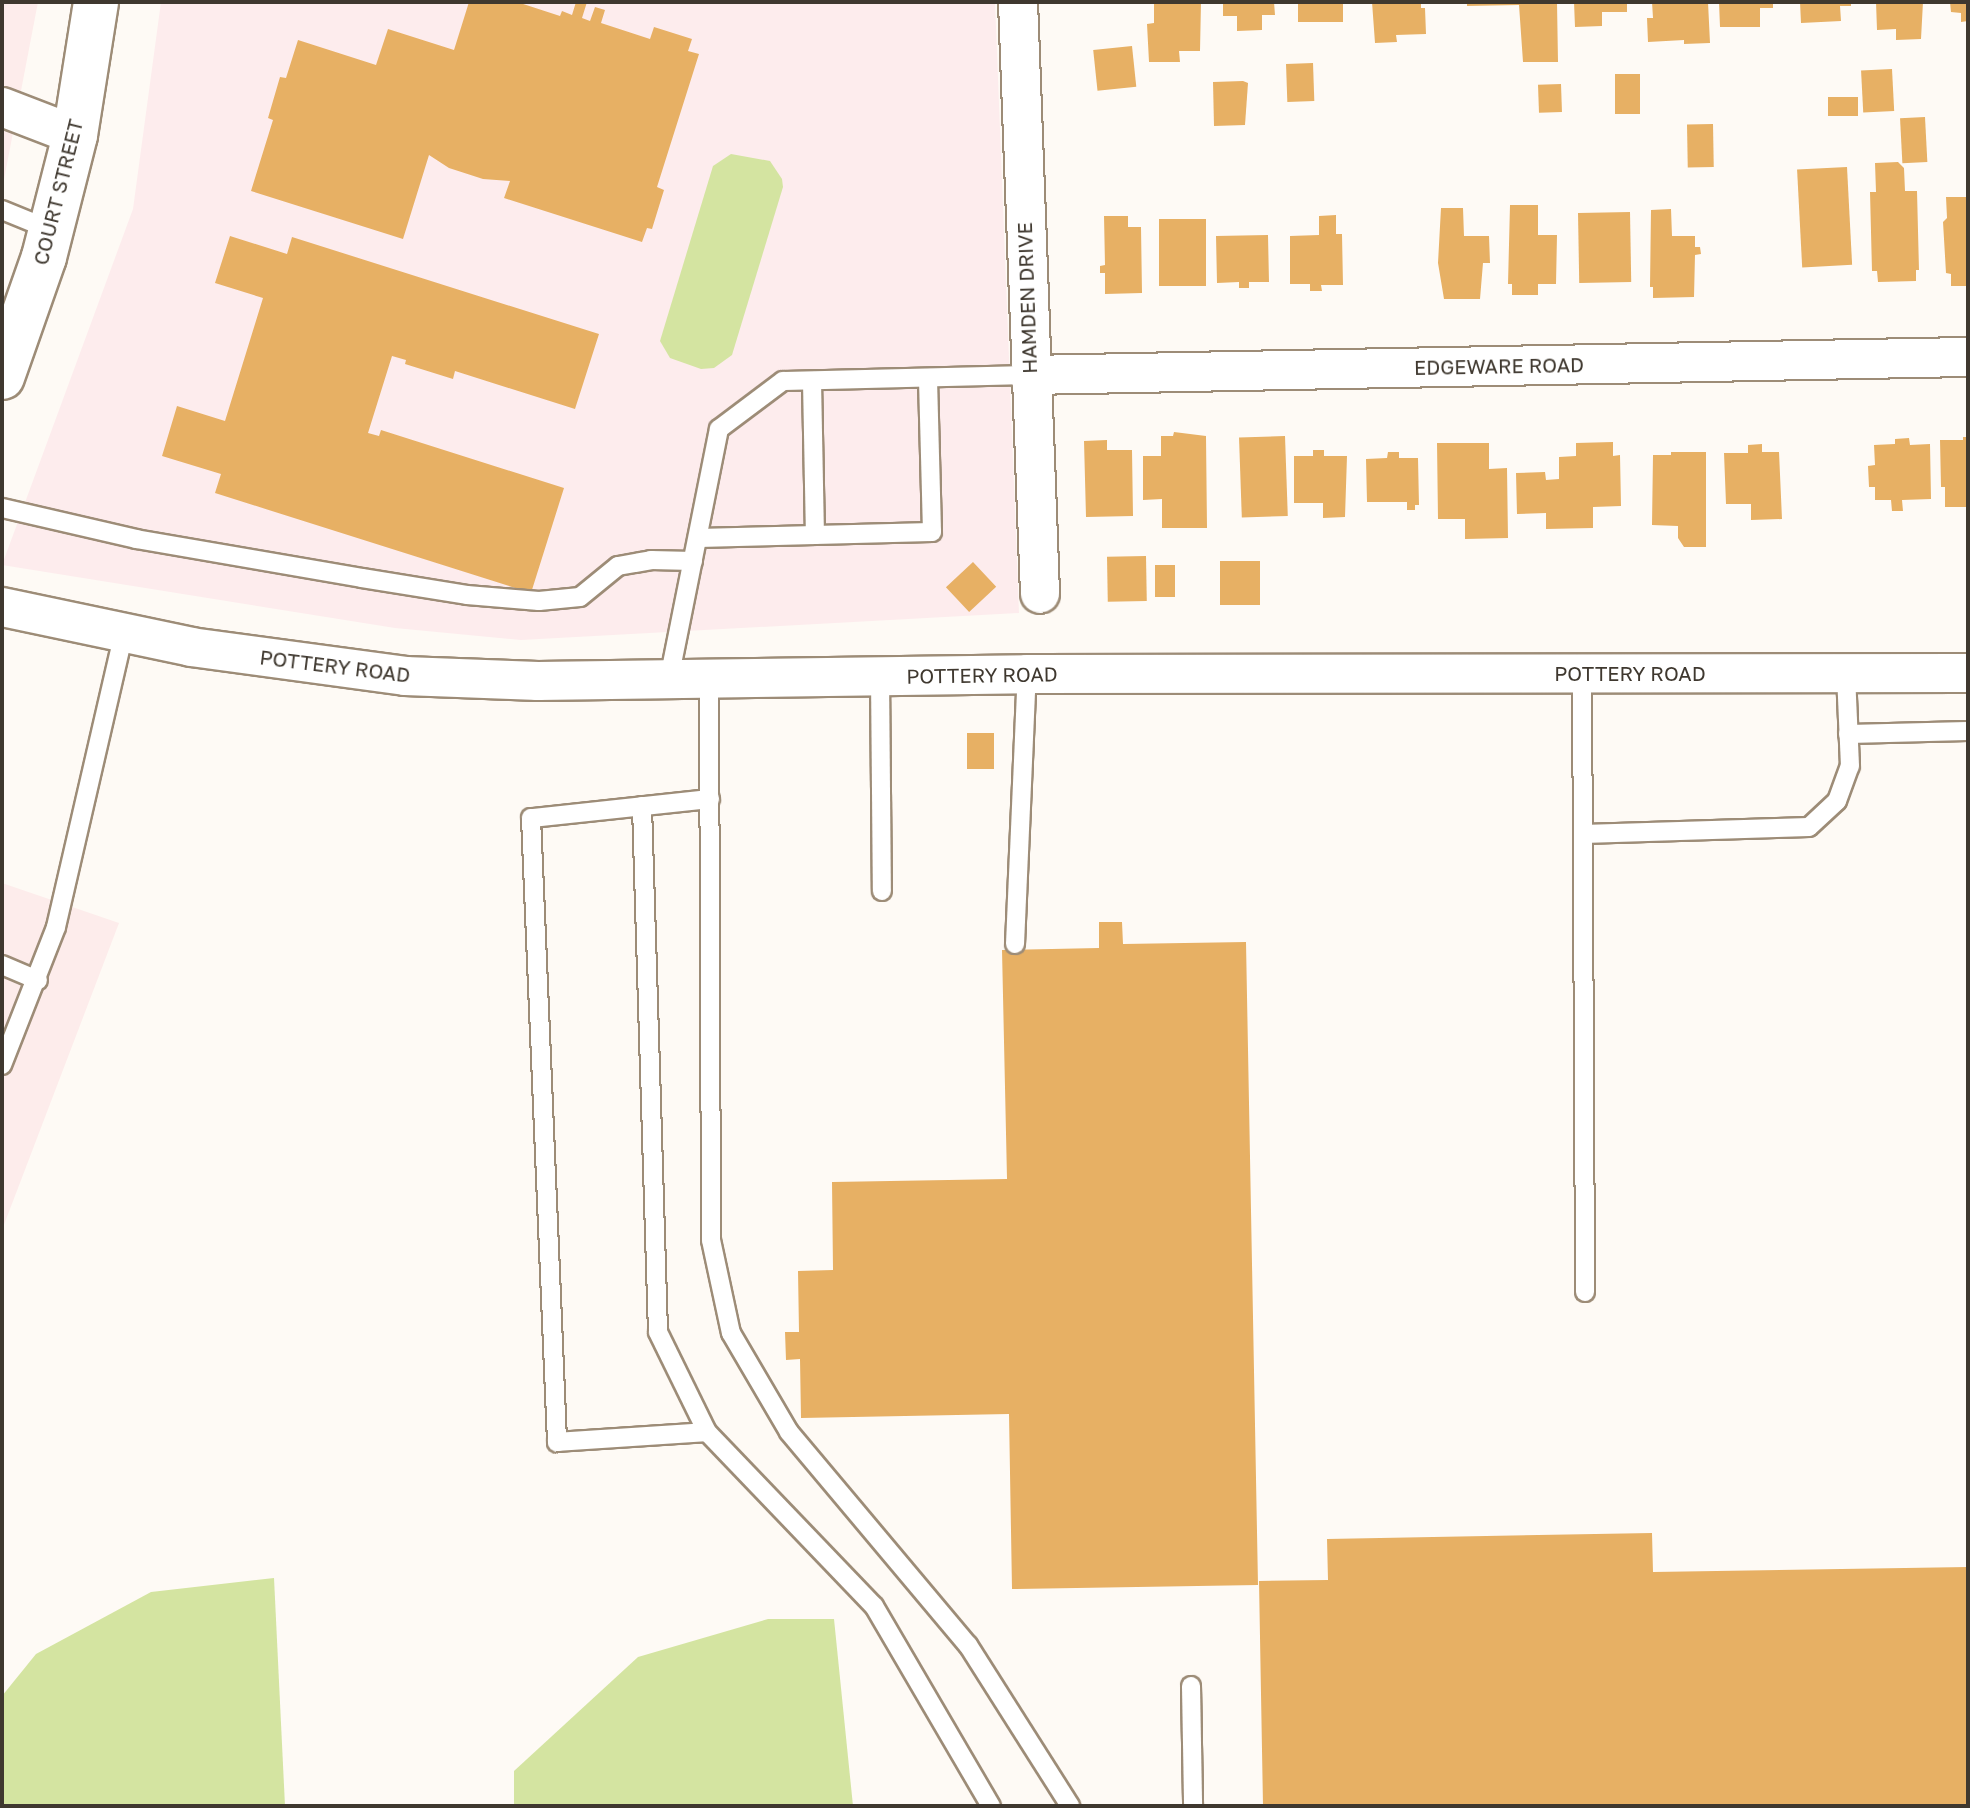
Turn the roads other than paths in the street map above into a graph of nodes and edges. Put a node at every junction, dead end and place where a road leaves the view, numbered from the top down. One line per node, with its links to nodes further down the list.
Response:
1 (96, 2): 4 (main road, COURT STREET)
2 (1018, 2): 8 (street, HAMDEN DRIVE)
3 (2, 107): 4 (street)
4 (75, 135): 6 (main road, COURT STREET)
5 (2, 210): 6 (lane)
6 (51, 230): 9 (main road, COURT STREET)
7 (1968, 357): 8 (street, EDGEWARE ROAD)
8 (1029, 375): 10 (lane); 16 (street, HAMDEN DRIVE)
9 (2, 377)
10 (928, 378): 11 (lane); 13 (lane)
11 (812, 381): 13 (lane); 14 (lane)
12 (2, 508): 15 (lane)
13 (815, 535): 14 (lane)
14 (698, 538): 15 (lane)
15 (693, 561): 24 (lane)
16 (1040, 594)
17 (2, 607): 18 (street, POTTERY ROAD)
18 (124, 633): 24 (street, POTTERY ROAD); 34 (lane)
19 (1582, 673): 20 (street, POTTERY ROAD); 22 (street, POTTERY ROAD); 30 (lane)
20 (1846, 673): 21 (street, POTTERY ROAD); 27 (lane)
21 (1968, 673)
22 (1027, 674): 23 (street, POTTERY ROAD); 32 (lane)
23 (880, 676): 25 (street, POTTERY ROAD); 31 (lane)
24 (669, 679): 25 (street, POTTERY ROAD)
25 (709, 679): 28 (lane)
26 (1968, 731): 27 (lane)
27 (1848, 734): 30 (lane)
28 (710, 799): 29 (lane); 40 (lane)
29 (642, 806): 37 (lane); 37 (lane)
30 (1583, 834): 36 (lane)
31 (882, 891)
32 (1015, 944)
33 (2, 965): 34 (lane)
34 (38, 980): 35 (lane)
35 (2, 1065)
36 (1585, 1292)
37 (707, 1432): 39 (lane)
38 (1191, 1686): 41 (lane)
39 (991, 1806)
40 (1070, 1806)
41 (1193, 1806)

